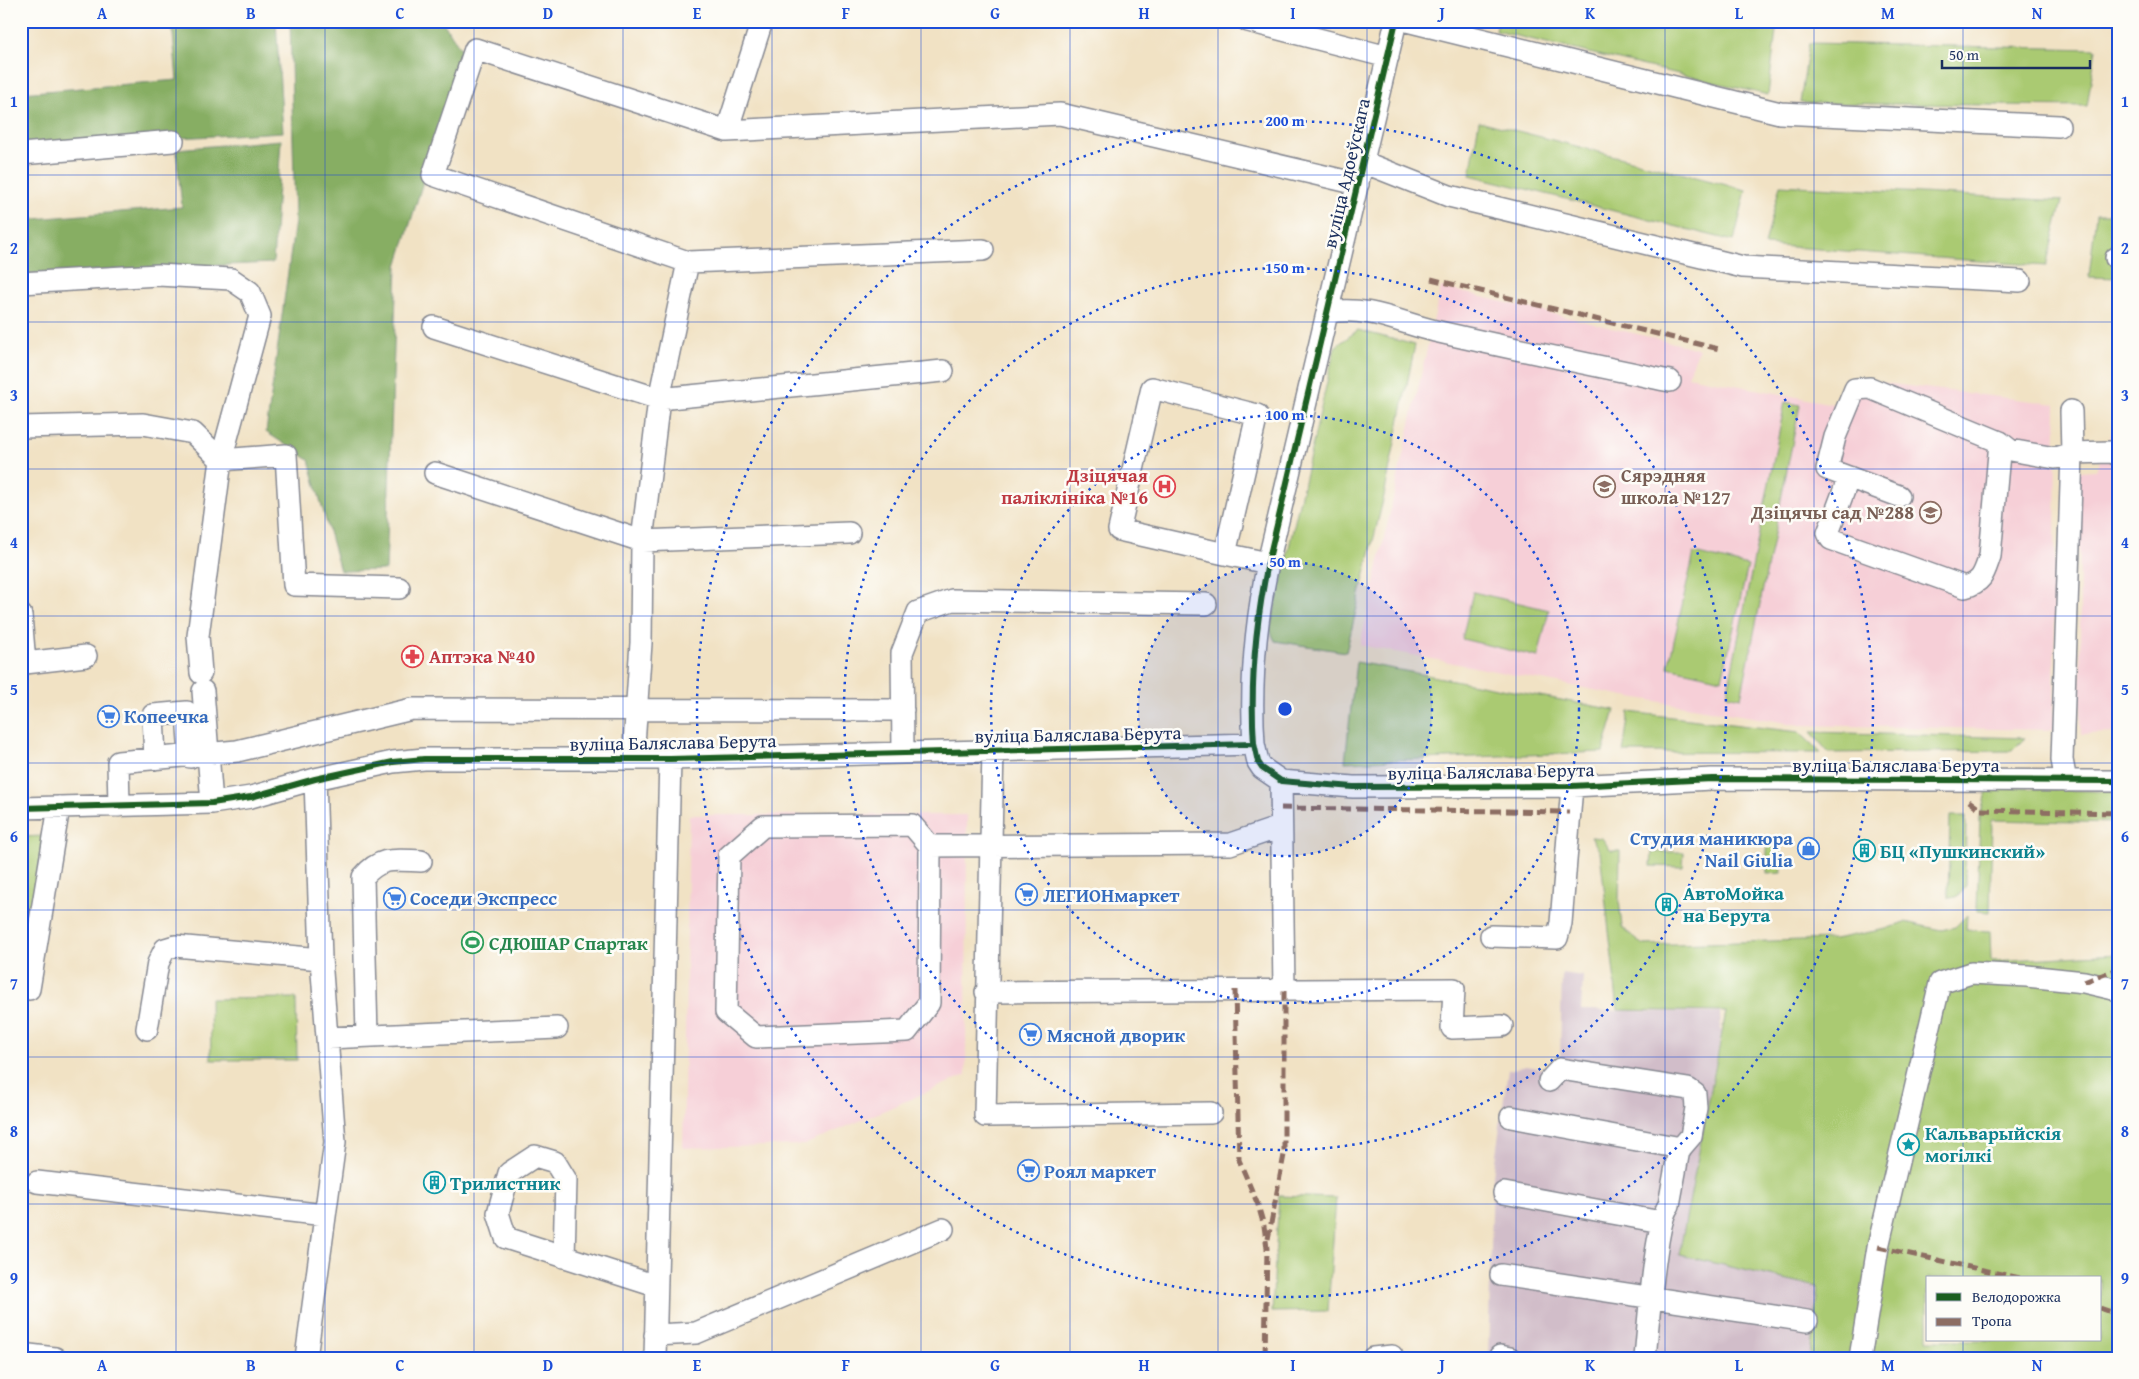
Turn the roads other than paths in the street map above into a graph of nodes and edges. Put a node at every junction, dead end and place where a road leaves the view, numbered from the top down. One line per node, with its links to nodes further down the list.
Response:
1 (762, 21): 7 (street)
2 (1248, 21): 5 (street)
3 (1396, 21): 5 (street, вуліца Адоеўскага)
4 (1407, 21): 6 (street)
5 (1388, 57): 10 (street, вуліца Адоеўскага)
6 (2059, 126)
7 (727, 131): 11 (street); 13 (street)
8 (174, 141): 9 (street)
9 (21, 154)
10 (1363, 162): 11 (street, вуліца Адоеўскага); 14 (street)
11 (1358, 184): 16 (street, вуліца Адоеўскага)
12 (983, 250): 13 (street)
13 (688, 262): 20 (street)
14 (2020, 281)
15 (21, 283): 26 (street)
16 (1329, 312): 19 (street); 33 (street, вуліца Адоеўскага)
17 (434, 328): 20 (street)
18 (943, 371): 20 (street)
19 (1670, 381)
20 (659, 399): 31 (street)
21 (2071, 411): 24 (street)
22 (21, 427): 26 (street)
23 (2000, 442): 24 (street); 28 (street); 28 (street)
24 (2072, 453): 25 (street); 49 (street)
25 (2118, 455)
26 (221, 460): 34 (street); 43 (street)
27 (435, 473): 31 (street)
28 (1848, 477): 29 (street)
29 (1899, 496)
30 (849, 532): 31 (street)
31 (642, 541): 38 (street)
32 (1225, 554): 32 (street); 33 (street)
33 (1268, 563): 40 (street, вуліца Адоеўскага)
34 (399, 588)
35 (1206, 604): 39 (street)
36 (21, 615): 37 (street)
37 (86, 656)
38 (635, 710): 39 (street); 43 (street); 45 (street)
39 (903, 710): 42 (street)
40 (1254, 744): 41 (street, вуліца Баляслава Берута); 48 (street)
41 (993, 750): 42 (street, вуліца Баляслава Берута); 58 (street)
42 (903, 753): 46 (street, вуліца Баляслава Берута)
43 (200, 756): 44 (street); 44 (street); 52 (street)
44 (155, 759): 53 (street)
45 (633, 759): 46 (street, вуліца Баляслава Берута); 47 (street, вуліца Баляслава Берута)
46 (670, 759): 82 (street)
47 (315, 779): 52 (street, вуліца Баляслава Берута); 61 (street)
48 (1281, 781): 51 (street, вуліца Баляслава Берута); 56 (street)
49 (2066, 781): 50 (street, вуліца Баляслава Берута); 51 (street, вуліца Баляслава Берута)
50 (2118, 781)
51 (1572, 786): 60 (street)
52 (212, 803): 53 (street, вуліца Баляслава Берута)
53 (119, 806): 55 (street, вуліца Баляслава Берута)
54 (21, 808): 55 (street, вуліца Баляслава Берута)
55 (59, 808): 62 (street)
56 (1280, 827): 58 (street); 63 (street)
57 (930, 846): 57 (street); 58 (street)
58 (991, 846): 65 (street)
59 (421, 861): 69 (street)
60 (1491, 936)
61 (321, 958): 68 (street); 70 (street)
62 (29, 989)
63 (1284, 990): 65 (street); 66 (street)
64 (2118, 990): 91 (street)
65 (986, 992): 72 (street)
66 (1502, 1026)
67 (557, 1028): 69 (street)
68 (147, 1029)
69 (367, 1036): 70 (street)
70 (327, 1038): 77 (street)
71 (1549, 1082): 74 (street)
72 (1211, 1113)
73 (1511, 1116): 74 (street)
74 (1681, 1148): 78 (street)
75 (36, 1182): 77 (street)
76 (1504, 1192): 78 (street)
77 (325, 1215): 88 (street)
78 (1661, 1222): 83 (street)
79 (943, 1229): 85 (street)
80 (564, 1256): 80 (street); 82 (street)
81 (1501, 1275): 83 (street)
82 (656, 1286): 85 (street)
83 (1651, 1298): 84 (street); 90 (street)
84 (1807, 1321)
85 (655, 1335): 89 (street)
86 (21, 1354): 87 (street)
87 (55, 1358)
88 (306, 1358)
89 (656, 1358)
90 (1645, 1358)
91 (1860, 1358)

